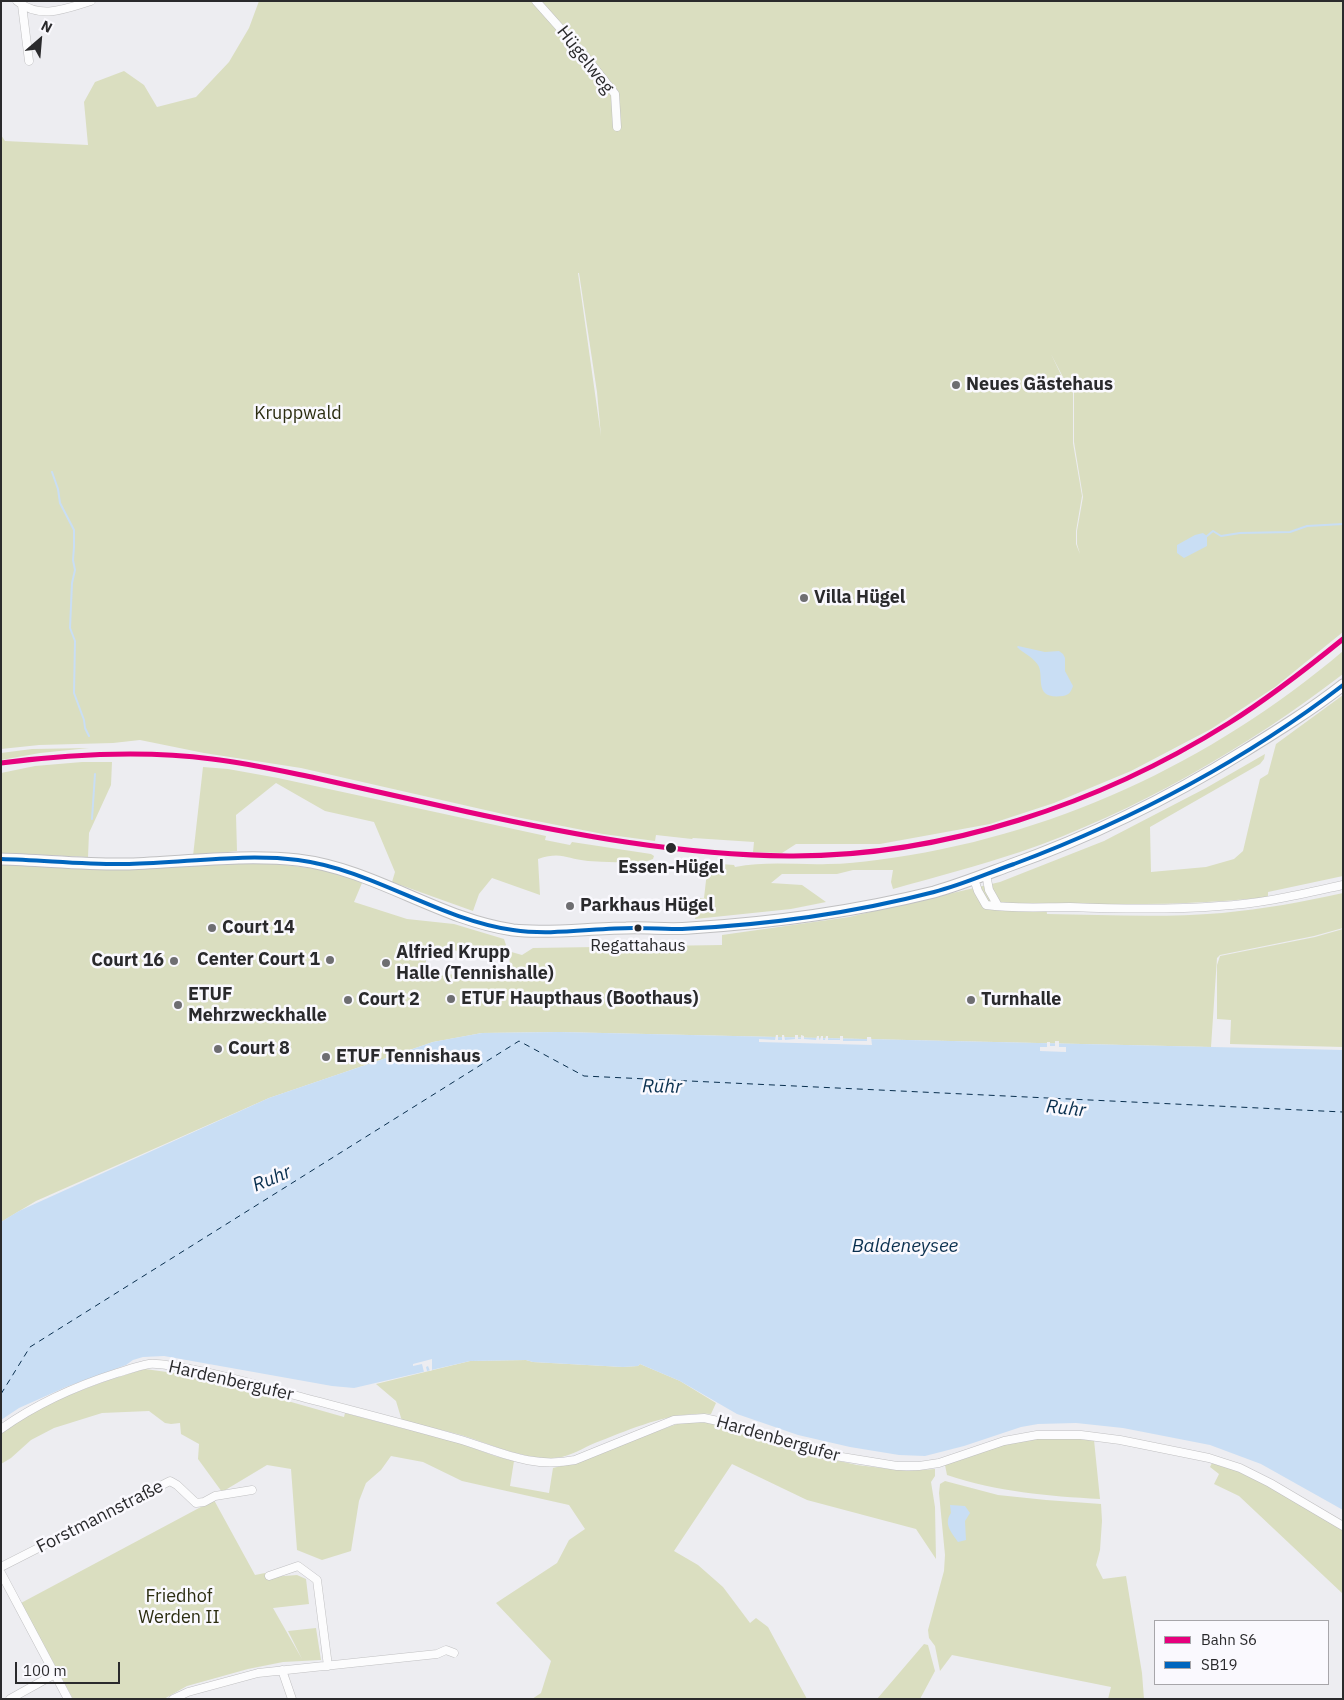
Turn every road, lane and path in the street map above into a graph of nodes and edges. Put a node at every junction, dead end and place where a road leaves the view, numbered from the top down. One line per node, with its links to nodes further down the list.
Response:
1 (91, 1): 3 (street)
2 (536, 1): 5 (street, Hügelweg)
3 (19, 3): 4 (street)
4 (29, 61)
5 (617, 127)
6 (1343, 685): 8 (main road)
7 (1, 858): 9 (main road)
8 (986, 874): 9 (main road); 11 (street)
9 (974, 879): 11 (street)
10 (1343, 885): 11 (street)
11 (998, 906)
12 (386, 1410): 13 (street)
13 (383, 1419): 14 (street, Hardenbergufer); 16 (street, Hardenbergufer)
14 (1, 1429)
15 (252, 1490): 17 (street, Forstmannstraße)
16 (1343, 1526)
17 (1, 1567)
18 (1, 1573): 23 (street)
19 (269, 1576): 21 (street)
20 (454, 1654): 21 (street)
21 (328, 1666): 22 (street)
22 (282, 1670): 26 (street); 27 (street)
23 (55, 1674): 24 (street); 25 (street)
24 (10, 1699)
25 (68, 1699)
26 (173, 1699)
27 (292, 1699)

